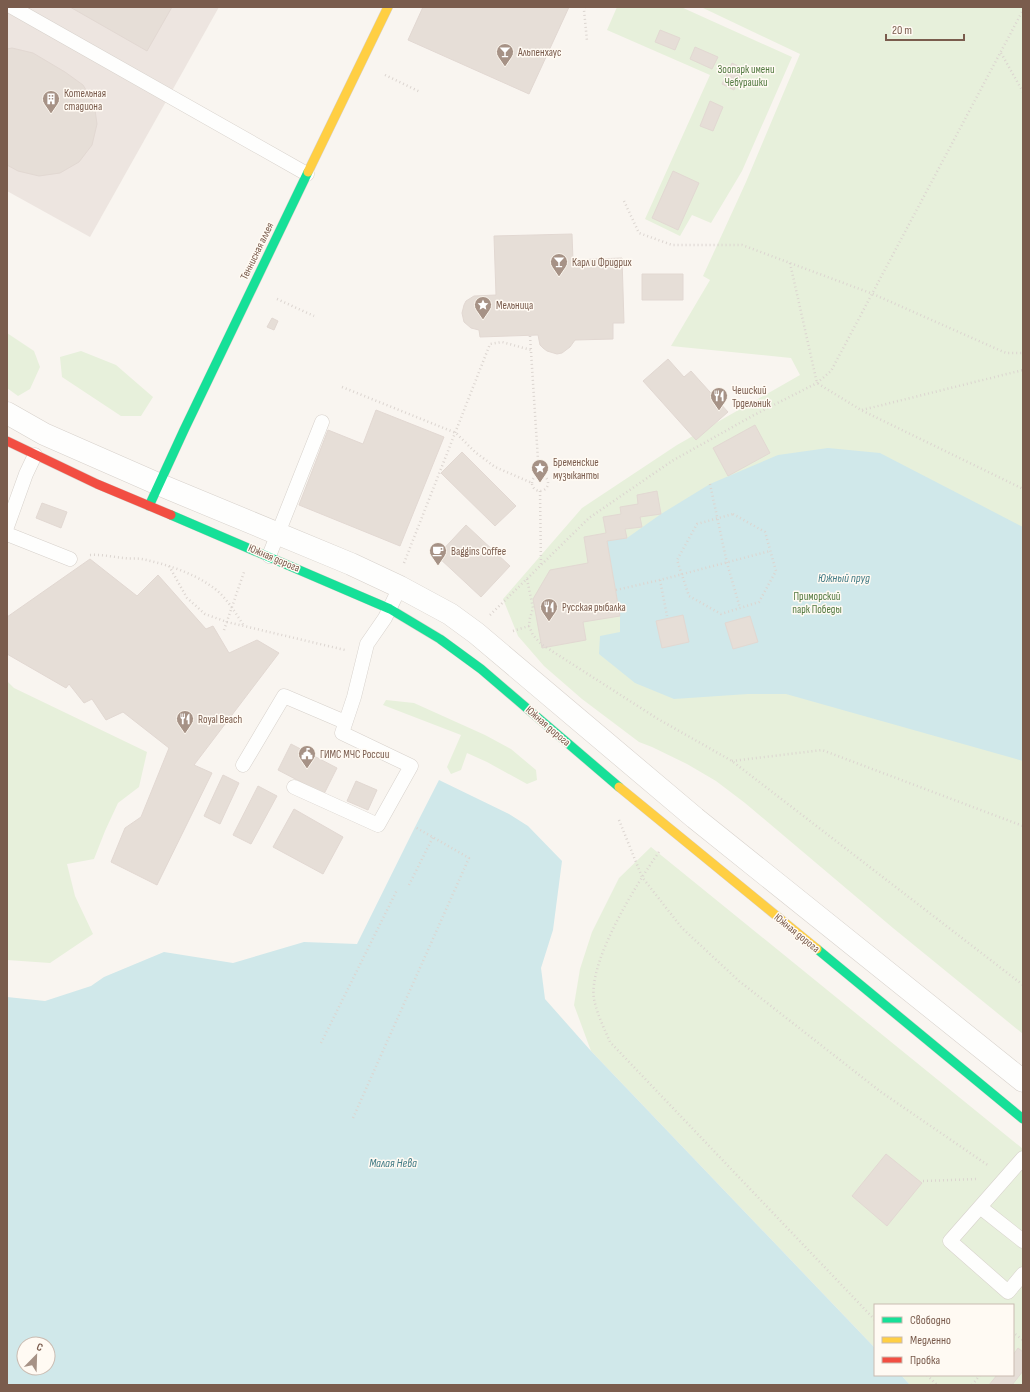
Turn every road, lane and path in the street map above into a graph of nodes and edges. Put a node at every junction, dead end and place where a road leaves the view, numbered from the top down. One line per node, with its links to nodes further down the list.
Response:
1 (12, 7): 10 (lane)
2 (388, 7): 10 (street, Теннисная аллея)
3 (585, 7): 5 (path)
4 (1023, 10): 6 (path)
5 (587, 41)
6 (1001, 53): 9 (path); 13 (path)
7 (385, 75): 8 (path)
8 (420, 92)
9 (1023, 92)
10 (307, 174): 30 (street, Теннисная аллея)
11 (624, 201): 12 (path)
12 (790, 263): 13 (path); 20 (path)
13 (873, 294): 18 (path); 20 (path)
14 (277, 299): 15 (path)
15 (314, 316)
16 (530, 336): 17 (path)
17 (531, 350): 25 (path); 28 (path)
18 (1023, 353)
19 (1023, 370): 22 (path)
20 (817, 383): 22 (path); 43 (path)
21 (342, 387): 25 (path)
22 (861, 410): 32 (path)
23 (7, 413): 30 (street)
24 (322, 422): 38 (lane)
25 (456, 433): 29 (path); 47 (path)
26 (7, 441): 27 (street, Южная дорога)
27 (35, 456): 34 (street, Южная дорога); 36 (lane)
28 (539, 476): 29 (path); 33 (path)
29 (532, 483): 33 (path)
30 (158, 484): 34 (street, Теннисная аллея); 38 (street)
31 (710, 484): 35 (path)
32 (1023, 489)
33 (540, 491): 43 (path)
34 (149, 506): 40 (street, Южная дорога)
35 (717, 518): 39 (path); 42 (path); 46 (path)
36 (7, 527)
37 (7, 534): 41 (lane)
38 (278, 534): 40 (lane); 47 (street)
39 (770, 551): 42 (path); 52 (path)
40 (270, 556): 53 (street, Южная дорога)
41 (70, 559): 44 (path)
42 (727, 563): 46 (path); 52 (path)
43 (541, 565): 48 (path)
44 (169, 566): 51 (path); 56 (path)
45 (246, 567): 51 (path)
46 (682, 574): 49 (path); 52 (path)
47 (401, 577): 53 (lane); 67 (street)
48 (527, 579): 54 (path); 58 (path)
49 (660, 580): 50 (path); 55 (path)
50 (616, 590)
51 (232, 607): 56 (path); 57 (path)
52 (740, 608)
53 (390, 609): 61 (lane); 70 (street, Южная дорога)
54 (489, 616)
55 (668, 616)
56 (227, 622): 57 (path); 59 (path)
57 (244, 626): 61 (path)
58 (529, 626): 60 (path); 63 (path)
59 (224, 630)
60 (511, 632)
61 (364, 654): 62 (lane)
62 (345, 722): 64 (lane); 65 (lane)
63 (732, 761): 68 (path); 76 (path)
64 (243, 765)
65 (294, 787)
66 (617, 816): 73 (path)
67 (695, 818): 70 (lane); 78 (street)
68 (1023, 826)
69 (414, 827): 71 (path)
70 (679, 836): 80 (street, Южная дорога)
71 (433, 837): 74 (path); 79 (path)
72 (662, 848): 73 (path)
73 (642, 877): 82 (path); 87 (path)
74 (408, 885)
75 (397, 890): 77 (path)
76 (1023, 985)
77 (321, 1043)
78 (1023, 1081)
79 (353, 1118)
80 (1023, 1118)
81 (1023, 1158): 82 (lane)
82 (1006, 1177): 83 (path); 84 (lane)
83 (923, 1181)
84 (980, 1207): 85 (lane); 86 (lane)
85 (1023, 1241)
86 (1023, 1274)
87 (874, 1319)
88 (1014, 1336): 89 (path)
89 (1023, 1340)
90 (928, 1376): 92 (path)
91 (979, 1376): 93 (path)
92 (937, 1385)
93 (972, 1385)

